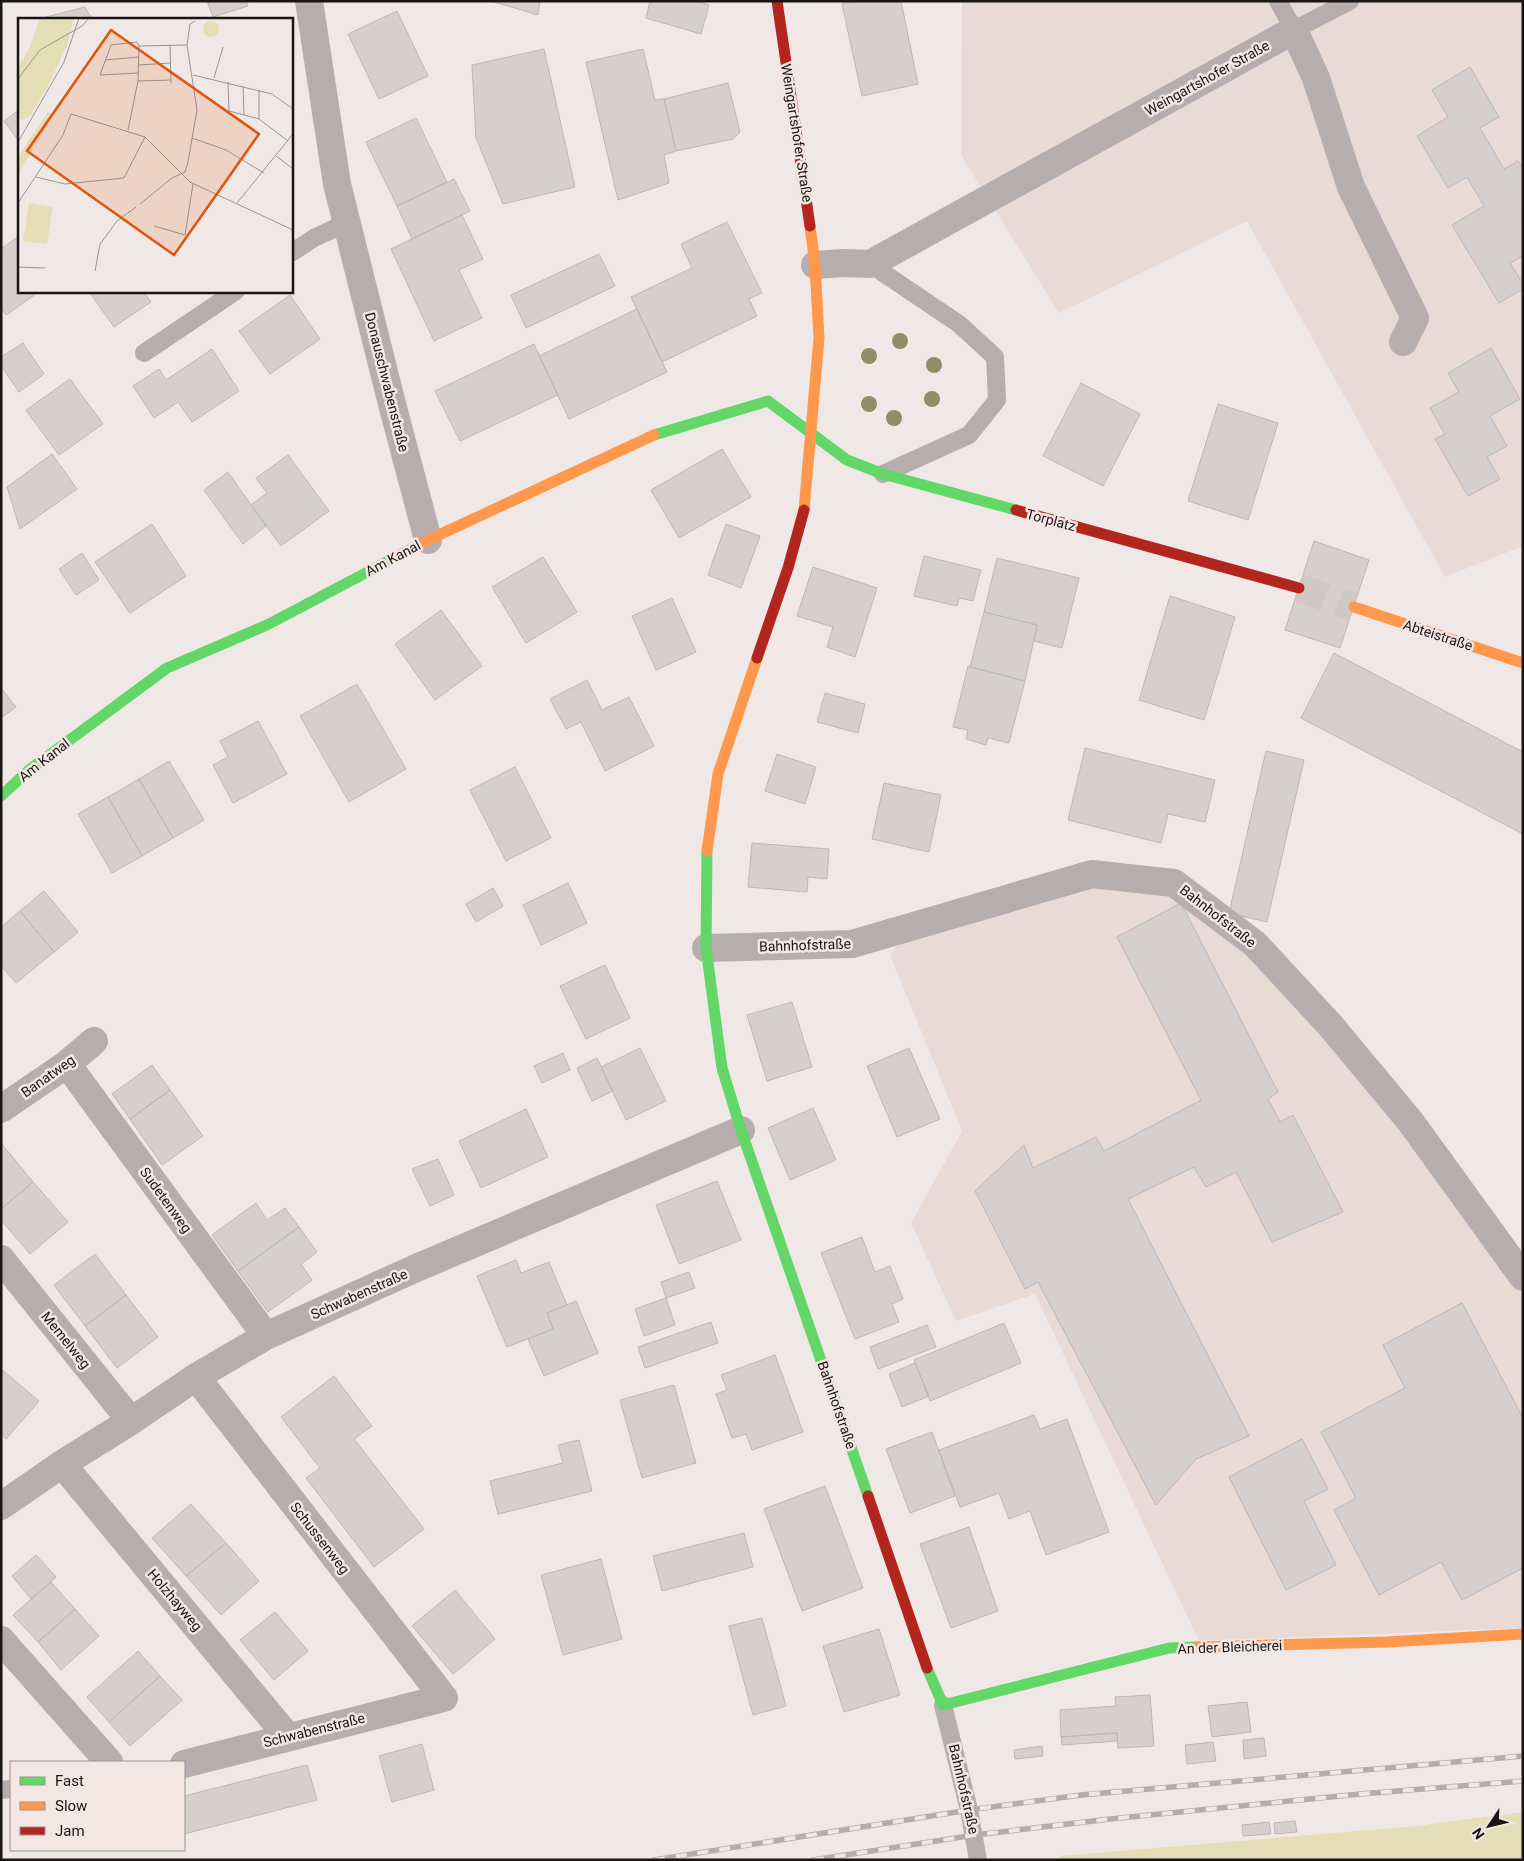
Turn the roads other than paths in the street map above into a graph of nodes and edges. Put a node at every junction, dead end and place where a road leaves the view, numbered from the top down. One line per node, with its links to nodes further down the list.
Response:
1 (310, 1): 6 (street, Donauschwabenstraße)
2 (777, 1): 9 (street, Weingartshofer Straße)
3 (1278, 1): 5 (lane)
4 (1350, 1): 5 (lane)
5 (1294, 30): 8 (street, Weingartshofer Straße); 11 (street)
6 (346, 223): 7 (lane); 15 (street, Donauschwabenstraße)
7 (292, 252)
8 (870, 264): 9 (street); 14 (lane)
9 (815, 265): 13 (street, Weingartshofer Straße)
10 (235, 292): 12 (lane)
11 (1402, 342)
12 (144, 353)
13 (811, 433): 14 (street, Torplatz); 15 (street, Am Kanal); 20 (street, Bahnhofstraße)
14 (884, 474): 16 (street, Torplatz)
15 (428, 540): 19 (street, Am Kanal)
16 (1299, 588)
17 (1354, 608): 18 (street, Abteistraße)
18 (1523, 662)
19 (1, 796)
20 (706, 948): 24 (street, Bahnhofstraße); 26 (street, Bahnhofstraße)
21 (94, 1041): 22 (street, Banatweg)
22 (67, 1064): 23 (street, Banatweg); 27 (street, Sudetenweg)
23 (1, 1109)
24 (741, 1130): 27 (street, Schwabenstraße); 35 (street, Bahnhofstraße)
25 (1, 1258): 29 (street, Memelweg)
26 (1523, 1276)
27 (266, 1336): 28 (street, Schwabenstraße)
28 (196, 1377): 29 (street, Schwabenstraße); 34 (street, Schussenweg)
29 (131, 1421): 30 (street, Schwabenstraße)
30 (62, 1464): 31 (street, Schwabenstraße); 36 (street, Holzhayweg)
31 (1, 1506)
32 (1523, 1634): 35 (street, An der Bleicherei)
33 (1, 1640): 37 (street)
34 (444, 1698): 36 (street, Schwabenstraße)
35 (943, 1705): 39 (lane, Bahnhofstraße)
36 (287, 1736): 38 (street, Schwabenstraße)
37 (108, 1761)
38 (185, 1764)
39 (978, 1860)

